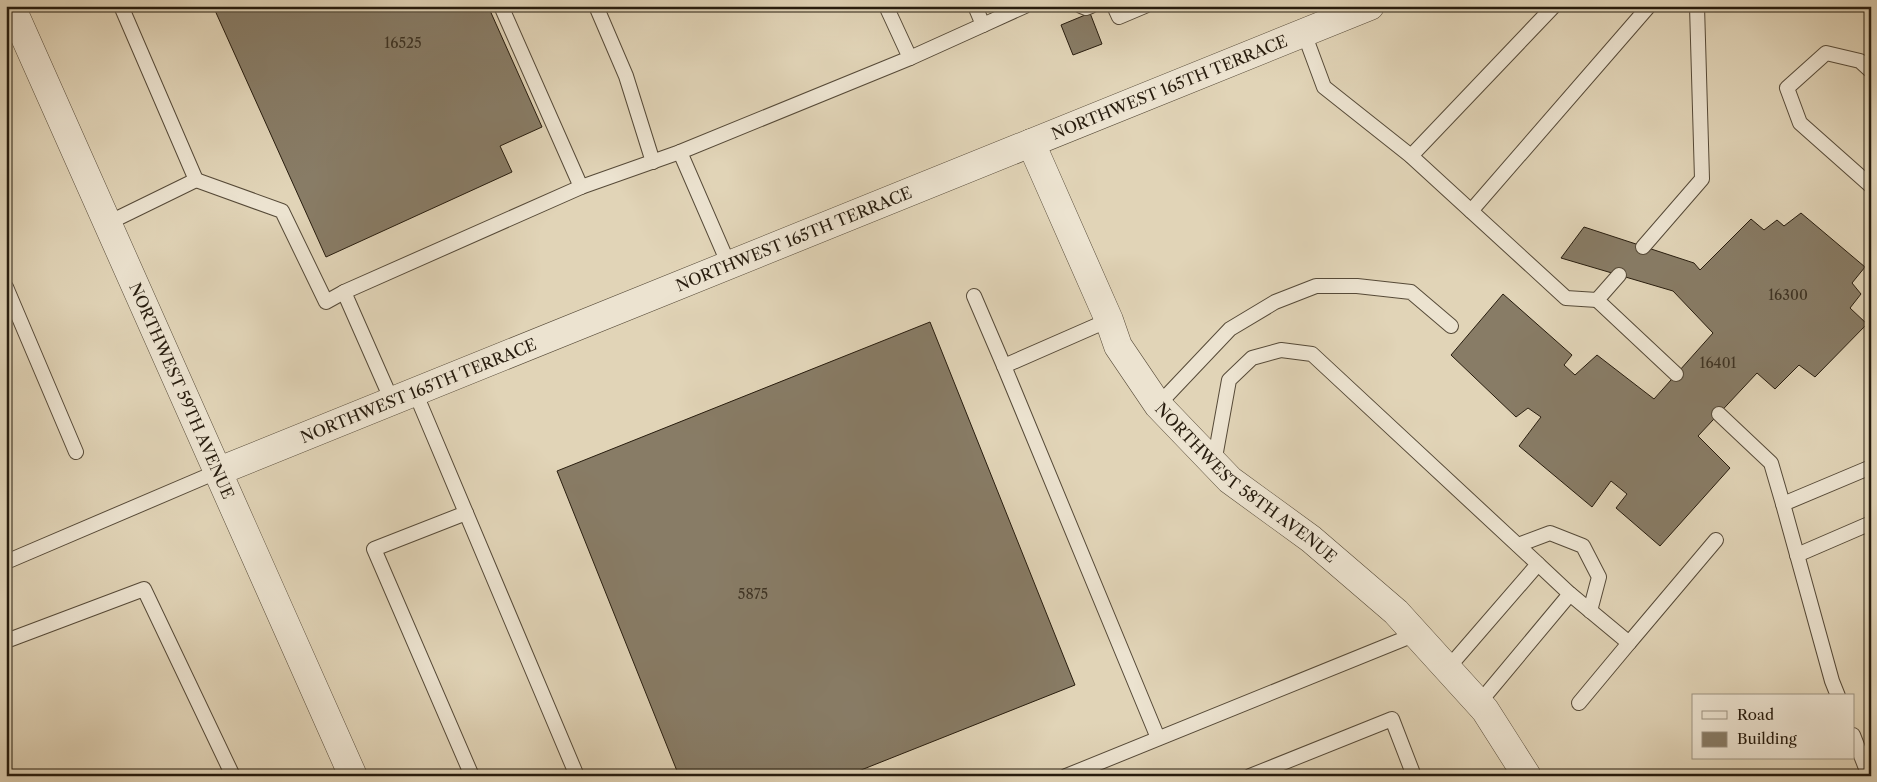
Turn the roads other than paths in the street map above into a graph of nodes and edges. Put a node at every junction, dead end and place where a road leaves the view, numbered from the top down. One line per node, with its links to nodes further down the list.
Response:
1 (11, 6): 28 (street, NORTHWEST 59TH AVENUE)
2 (121, 6): 24 (lane)
3 (501, 6): 26 (lane)
4 (596, 6): 23 (lane)
5 (886, 6): 18 (lane)
6 (975, 6): 16 (lane)
7 (1025, 6): 16 (lane)
8 (1081, 6): 9 (lane)
9 (1091, 6)
10 (1114, 6): 11 (lane)
11 (1145, 6)
12 (1554, 6): 22 (lane)
13 (1649, 6): 27 (lane)
14 (1697, 6): 29 (lane)
15 (1356, 9): 17 (street, NORTHWEST 165TH TERRACE)
16 (983, 25): 18 (lane)
17 (1304, 33): 20 (street, NORTHWEST 165TH TERRACE); 22 (lane)
18 (910, 58): 21 (lane)
19 (1871, 71): 25 (lane)
20 (1031, 143): 30 (street, NORTHWEST 165TH TERRACE); 36 (street, NORTHWEST 58TH AVENUE)
21 (680, 152): 23 (lane); 30 (lane)
22 (1411, 156): 27 (lane)
23 (653, 162): 26 (lane)
24 (196, 180): 28 (lane); 33 (lane)
25 (1871, 186)
26 (580, 187): 33 (lane)
27 (1471, 211): 35 (lane)
28 (108, 223): 46 (street, NORTHWEST 59TH AVENUE)
29 (1643, 247)
30 (729, 265): 40 (street, NORTHWEST 165TH TERRACE)
31 (1619, 275): 35 (lane)
32 (6, 287): 43 (lane)
33 (344, 292): 40 (lane)
34 (974, 296): 38 (lane)
35 (1597, 300): 39 (lane)
36 (1109, 320): 38 (lane); 41 (street, NORTHWEST 58TH AVENUE)
37 (1451, 326): 41 (lane)
38 (1004, 366): 64 (lane)
39 (1676, 374)
40 (404, 397): 46 (street, NORTHWEST 165TH TERRACE); 48 (lane)
41 (1158, 405): 44 (street, NORTHWEST 58TH AVENUE)
42 (1719, 414): 47 (lane)
43 (76, 452)
44 (1214, 463): 51 (lane); 57 (street, NORTHWEST 58TH AVENUE)
45 (1868, 465): 47 (lane)
46 (219, 471): 53 (lane); 67 (street, NORTHWEST 59TH AVENUE)
47 (1783, 504): 52 (lane)
48 (466, 513): 68 (lane); 69 (lane)
49 (1871, 523): 52 (lane)
50 (1716, 540): 59 (lane)
51 (1518, 545): 54 (lane); 56 (lane)
52 (1797, 555): 61 (lane)
53 (6, 562)
54 (1538, 564): 55 (lane); 60 (lane)
55 (1570, 594): 56 (lane); 62 (lane)
56 (1590, 611): 59 (lane)
57 (1416, 634): 60 (street, NORTHWEST 58TH AVENUE); 64 (lane)
58 (6, 641): 66 (lane)
59 (1629, 643): 63 (lane)
60 (1448, 668): 62 (street, NORTHWEST 58TH AVENUE)
61 (1837, 694)
62 (1479, 703): 73 (street, NORTHWEST 58TH AVENUE)
63 (1579, 703)
64 (1158, 738): 70 (lane)
65 (1854, 738): 74 (lane)
66 (233, 776)
67 (353, 776)
68 (472, 776)
69 (576, 776)
70 (1066, 776)
71 (1250, 776): 72 (lane)
72 (1414, 776)
73 (1527, 776)
74 (1869, 776)

